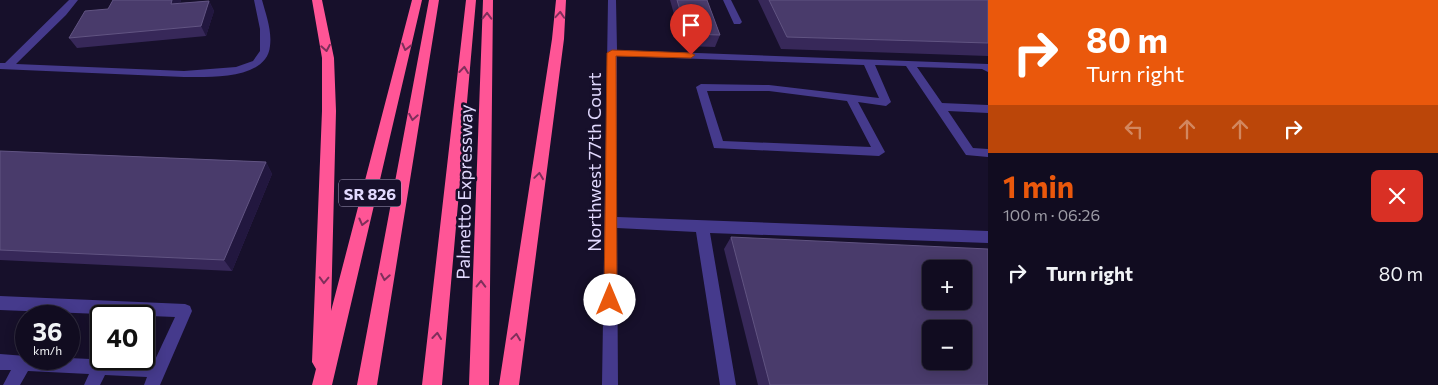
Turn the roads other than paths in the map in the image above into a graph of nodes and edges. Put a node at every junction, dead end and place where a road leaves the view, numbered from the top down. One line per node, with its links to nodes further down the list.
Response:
1 (74, 0): 15 (street)
2 (258, 0): 15 (street)
3 (317, 0): 33 (highway, one-way to 33)
4 (417, 0): 33 (highway, SR 826, one-way to 33)
5 (434, 0): 34 (highway, one-way to 34)
6 (470, 0): 35 (highway, one-way to 6)
7 (488, 0): 36 (highway, Palmetto Expressway, one-way to 7)
8 (561, 0): 37 (highway, one-way to 8)
9 (612, 0): 12 (street, Northwest 77th Court)
10 (727, 0): 11 (street)
11 (737, 22)
12 (612, 53): 13 (street); 21 (street, Northwest 77th Court)
13 (868, 62): 14 (street); 17 (street)
14 (909, 63): 16 (street); 18 (street)
15 (4, 66)
16 (987, 67)
17 (851, 99): 17 (street)
18 (939, 106): 19 (street); 20 (street)
19 (988, 109)
20 (988, 153)
21 (611, 222): 22 (street); 38 (street, Northwest 77th Court)
22 (702, 227): 23 (street); 39 (street)
23 (988, 237)
24 (0, 303): 30 (street)
25 (0, 362): 26 (street)
26 (15, 363)
27 (20, 370): 31 (street)
28 (99, 370): 32 (street)
29 (115, 370): 30 (street)
30 (155, 378)
31 (11, 385)
32 (92, 385)
33 (322, 385)
34 (366, 385)
35 (432, 385)
36 (479, 385)
37 (509, 385)
38 (610, 385)
39 (728, 385)

